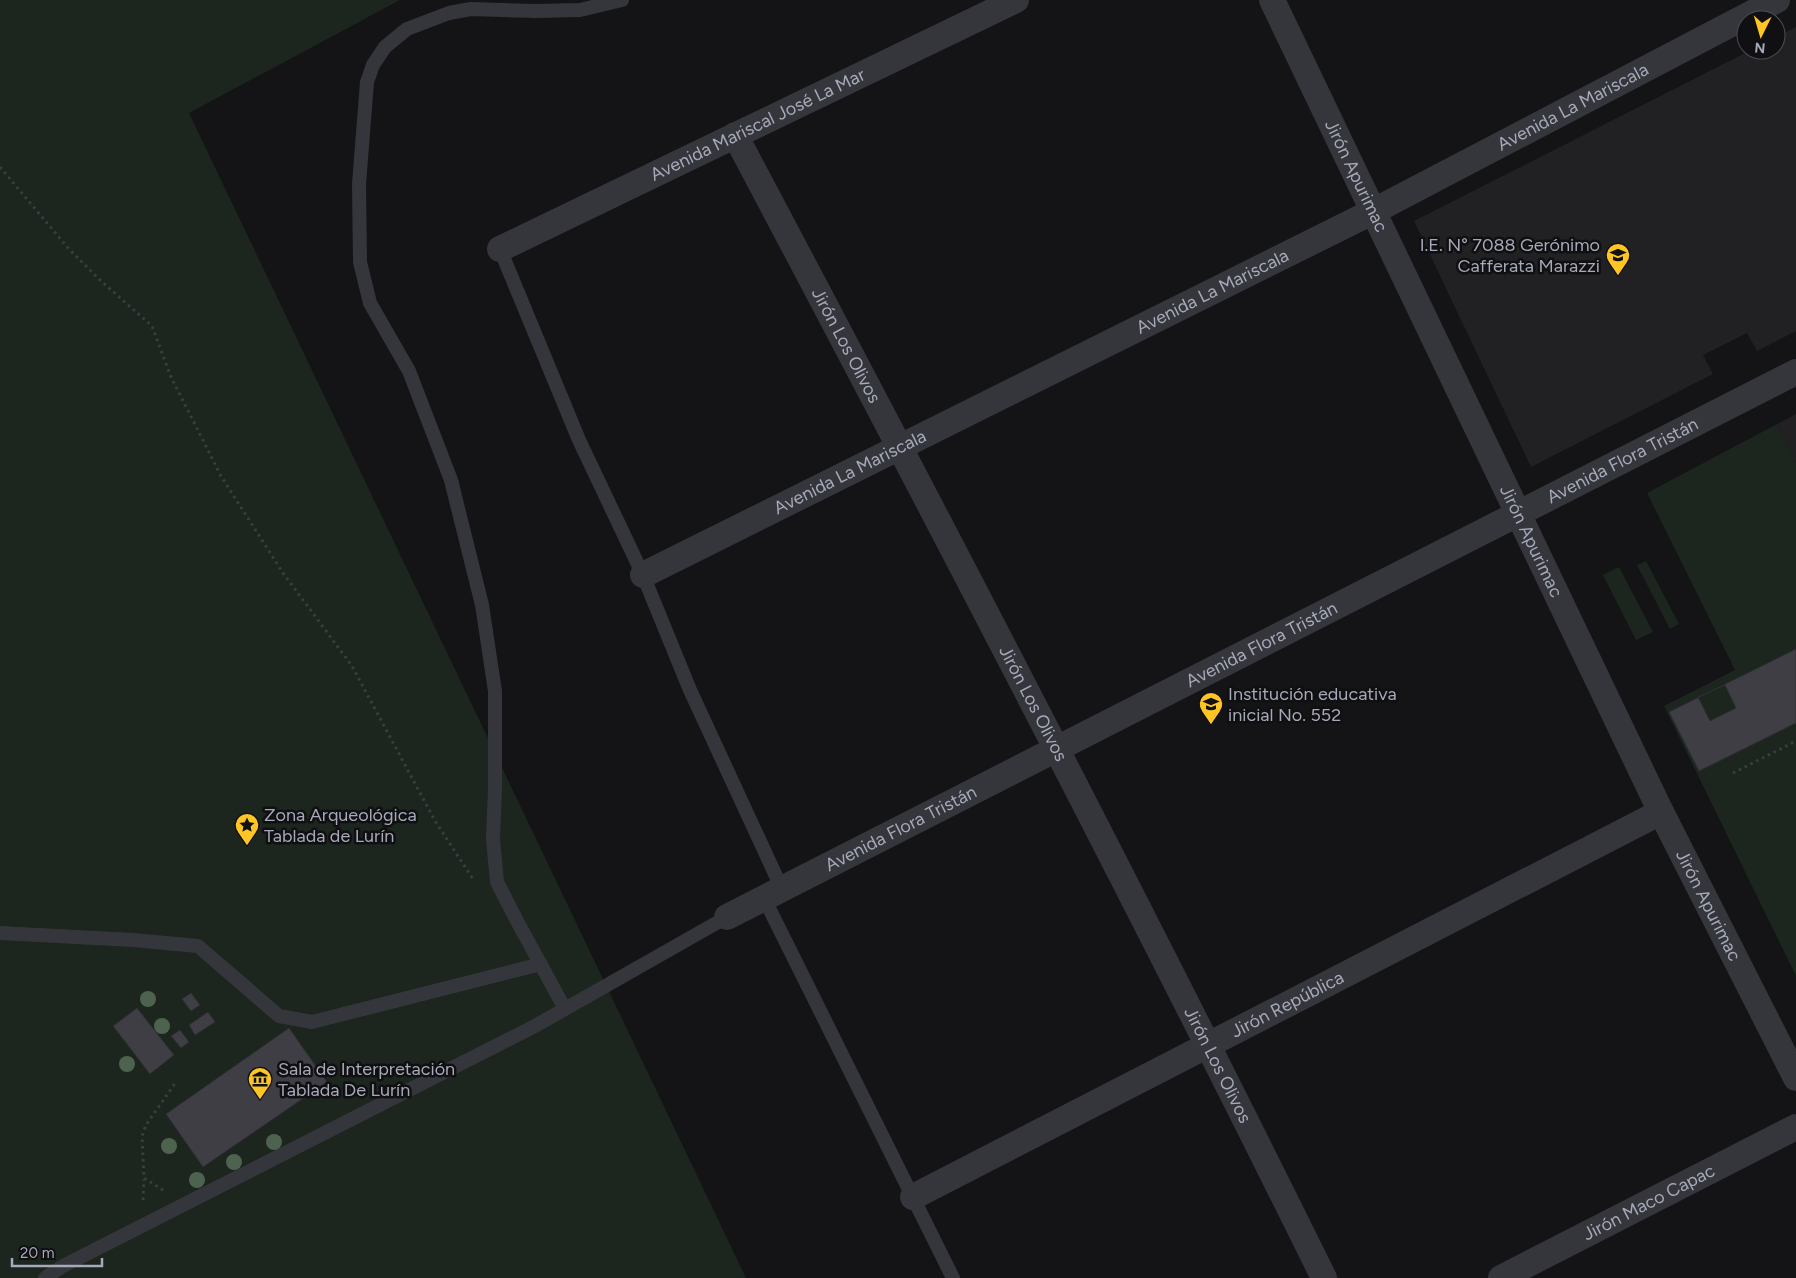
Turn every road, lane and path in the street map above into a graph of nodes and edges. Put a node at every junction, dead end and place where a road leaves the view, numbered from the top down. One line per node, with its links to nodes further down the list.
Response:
1 (622, 0): 21 (lane)
2 (1016, 0): 5 (street, Avenida Mariscal José La Mar)
3 (1272, 0): 7 (street, Jirón Apurimac)
4 (1777, 0): 7 (street, Avenida La Mariscala)
5 (735, 135): 8 (street, Avenida Mariscal José La Mar); 10 (street, Jirón Los Olivos)
6 (0, 167): 17 (path)
7 (1374, 212): 10 (street, Avenida La Mariscala); 11 (street, Jirón Apurimac)
8 (500, 249): 12 (lane)
9 (1796, 372): 11 (street, Avenida Flora Tristán)
10 (901, 447): 12 (street, Avenida La Mariscala); 14 (street, Jirón Los Olivos)
11 (1518, 513): 14 (street, Avenida Flora Tristán); 16 (street, Jirón Apurimac)
12 (643, 575): 18 (lane)
13 (1796, 741): 15 (path)
14 (1056, 749): 18 (street, Avenida Flora Tristán); 23 (street, Jirón Los Olivos)
15 (1733, 773)
16 (1661, 812): 23 (street, Jirón República); 24 (street, Jirón Apurimac)
17 (475, 881)
18 (773, 894): 19 (street, Avenida Flora Tristán); 27 (lane)
19 (727, 917): 22 (lane)
20 (0, 933): 21 (lane)
21 (541, 964): 22 (lane)
22 (565, 1009): 28 (lane)
23 (1209, 1045): 27 (street, Jirón República); 31 (street, Jirón Los Olivos)
24 (1796, 1078)
25 (176, 1082): 28 (path)
26 (1796, 1127): 32 (street, Jirón Maco Capac)
27 (913, 1197): 30 (lane)
28 (196, 1198): 29 (lane)
29 (45, 1278)
30 (953, 1278)
31 (1324, 1278)
32 (1501, 1278)

